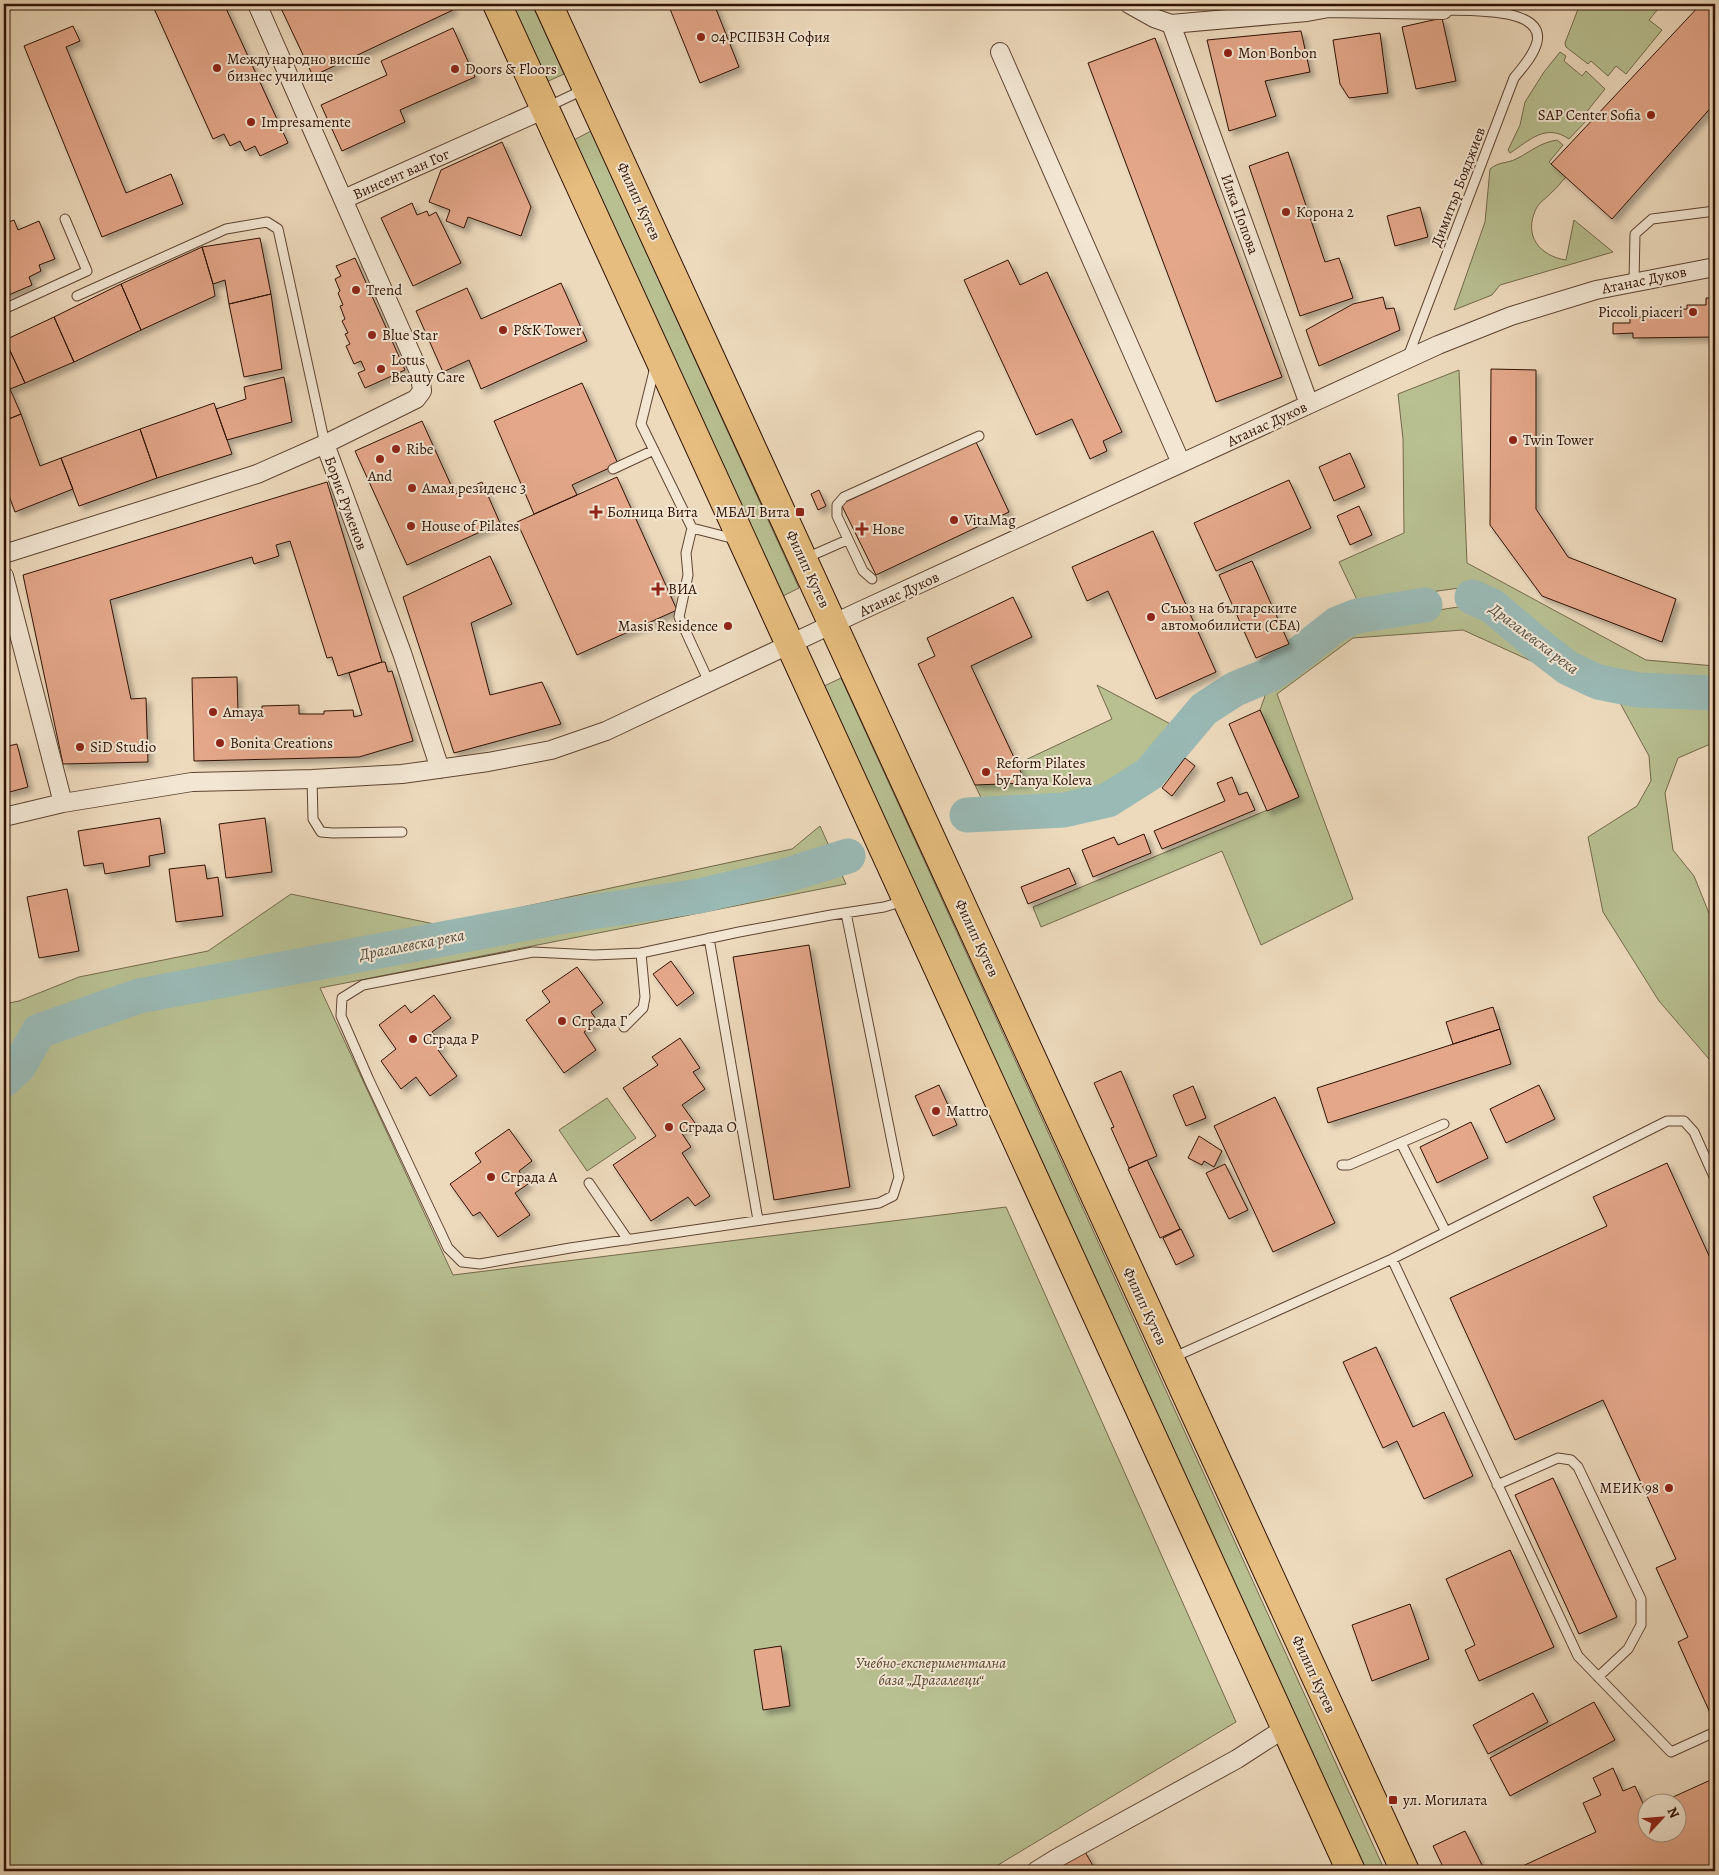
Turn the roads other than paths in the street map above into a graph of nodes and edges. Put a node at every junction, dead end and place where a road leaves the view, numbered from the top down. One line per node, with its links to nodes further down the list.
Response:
1 (257, 4): 10 (street, Винсент ван Гог)
2 (497, 4): 9 (main road)
3 (548, 4): 8 (main road, Филип Кутев)
4 (1129, 4): 6 (street)
5 (1443, 10): 6 (street); 18 (lane, Димитър Бояджиев)
6 (1171, 24): 19 (street, Илка Попова)
7 (1000, 52): 23 (street)
8 (587, 88): 9 (lane); 29 (main road, Филип Кутев)
9 (545, 108): 10 (street, Винсент ван Гог); 17 (main road)
10 (344, 199): 21 (street)
11 (1715, 211): 14 (lane)
12 (66, 220): 16 (lane)
13 (1715, 267): 14 (street, Атанас Дуков)
14 (1634, 282): 18 (street, Атанас Дуков)
15 (77, 296): 21 (lane)
16 (4, 309)
17 (657, 354): 22 (lane); 27 (main road)
18 (1407, 359): 19 (street, Атанас Дуков)
19 (1309, 404): 23 (street, Атанас Дуков)
20 (979, 436): 26 (lane)
21 (325, 444): 28 (street, Борис Руменов); 35 (street, Борис Руменов)
22 (654, 450): 24 (lane); 25 (lane)
23 (1181, 463): 32 (street, Атанас Дуков)
24 (613, 468)
25 (692, 528): 27 (lane); 34 (lane)
26 (847, 540): 29 (lane); 31 (lane)
27 (742, 541): 33 (main road)
28 (4, 554)
29 (803, 559): 32 (main road, Филип Кутев)
30 (4, 576): 37 (street)
31 (872, 579)
32 (833, 624): 33 (street, Атанас Дуков); 54 (main road, Филип Кутев)
33 (790, 644): 34 (street, Атанас Дуков); 40 (main road)
34 (709, 682): 35 (street, Атанас Дуков)
35 (440, 769): 36 (street, Атанас Дуков)
36 (312, 779): 37 (street); 39 (lane)
37 (63, 803): 38 (street)
38 (4, 817)
39 (402, 832)
40 (907, 901): 41 (lane); 57 (main road)
41 (846, 913): 42 (lane); 50 (lane)
42 (709, 938): 43 (lane); 50 (lane)
43 (641, 954): 44 (lane); 52 (lane)
44 (624, 1027)
45 (1444, 1124): 46 (lane)
46 (1401, 1143): 47 (lane); 51 (lane)
47 (1342, 1165)
48 (1715, 1179): 51 (lane)
49 (589, 1183): 52 (lane)
50 (758, 1220): 52 (lane)
51 (1446, 1232): 53 (lane)
52 (628, 1240)
53 (1392, 1259): 54 (lane); 55 (lane)
54 (1170, 1359): 61 (main road, Филип Кутев)
55 (1497, 1485): 56 (lane); 56 (lane)
56 (1598, 1677): 58 (lane)
57 (1285, 1728): 59 (street); 60 (main road)
58 (1715, 1732)
59 (1036, 1871)
60 (1351, 1871)
61 (1405, 1871)

